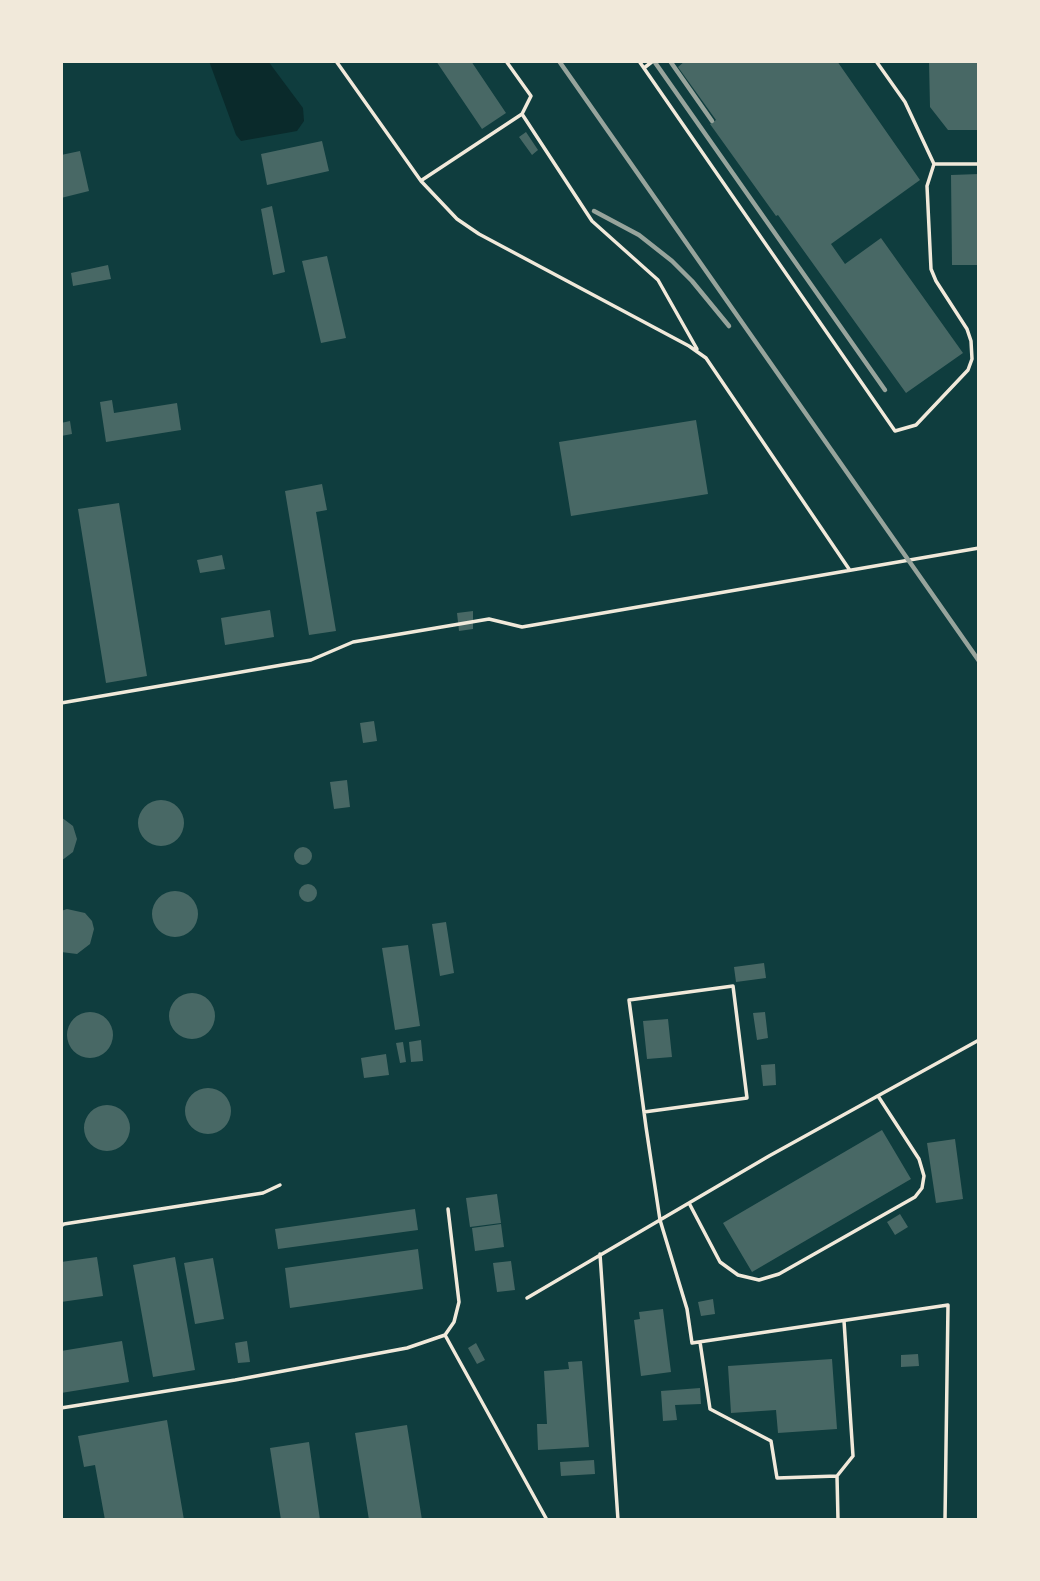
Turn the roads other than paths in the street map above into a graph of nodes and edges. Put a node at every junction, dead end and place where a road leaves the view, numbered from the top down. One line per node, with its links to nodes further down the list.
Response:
1 (337, 61): 10 (lane)
2 (506, 61): 7 (lane)
3 (639, 61): 6 (lane)
4 (653, 61): 6 (lane)
5 (876, 61): 8 (lane)
6 (644, 68): 8 (lane)
7 (522, 114): 10 (lane); 11 (lane)
8 (934, 164): 9 (lane)
9 (979, 164)
10 (421, 181): 11 (lane)
11 (698, 351): 13 (lane)
12 (979, 548): 13 (lane)
13 (849, 569): 14 (lane)
14 (61, 703)
15 (979, 1040): 16 (lane)
16 (878, 1096): 19 (lane); 19 (lane)
17 (644, 1112): 17 (lane); 21 (lane)
18 (281, 1185): 22 (lane)
19 (689, 1203): 21 (lane)
20 (448, 1209): 26 (lane)
21 (660, 1220): 23 (lane); 27 (lane)
22 (61, 1226)
23 (600, 1254): 24 (lane); 31 (lane)
24 (527, 1298)
25 (844, 1321): 27 (lane); 29 (lane); 33 (lane)
26 (444, 1335): 28 (lane); 30 (lane)
27 (700, 1342): 29 (lane)
28 (61, 1408)
29 (837, 1476): 32 (lane)
30 (547, 1520)
31 (618, 1520)
32 (838, 1520)
33 (946, 1520)

